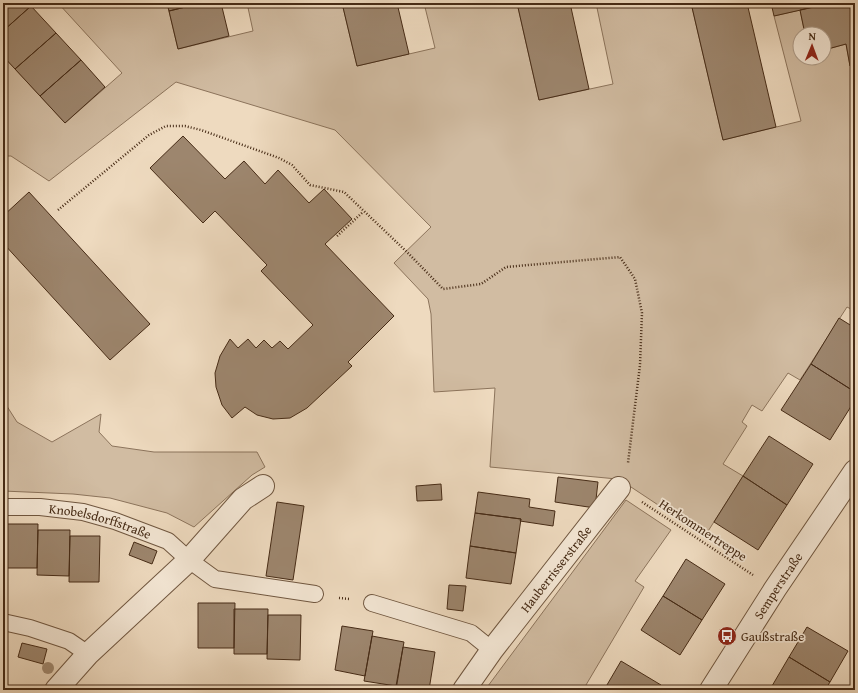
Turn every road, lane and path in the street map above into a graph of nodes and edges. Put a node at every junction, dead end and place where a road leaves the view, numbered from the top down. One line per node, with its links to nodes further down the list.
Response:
1 (58, 210): 2 (path)
2 (363, 212): 3 (path); 6 (path)
3 (337, 236)
4 (852, 480): 9 (street, Semperstraße)
5 (263, 486): 8 (street)
6 (619, 488): 9 (path, Herkommertreppe); 13 (street, Hauberrisserstraße)
7 (3, 507): 8 (lane, Knobelsdorffstraße)
8 (189, 560): 10 (lane, Knobelsdorffstraße); 14 (street)
9 (775, 589): 17 (street, Semperstraße)
10 (315, 594): 11 (path)
11 (372, 603): 13 (lane)
12 (3, 622): 14 (lane)
13 (492, 650): 16 (street, Hauberrisserstraße)
14 (88, 654): 15 (street)
15 (56, 690)
16 (464, 690)
17 (711, 690)

